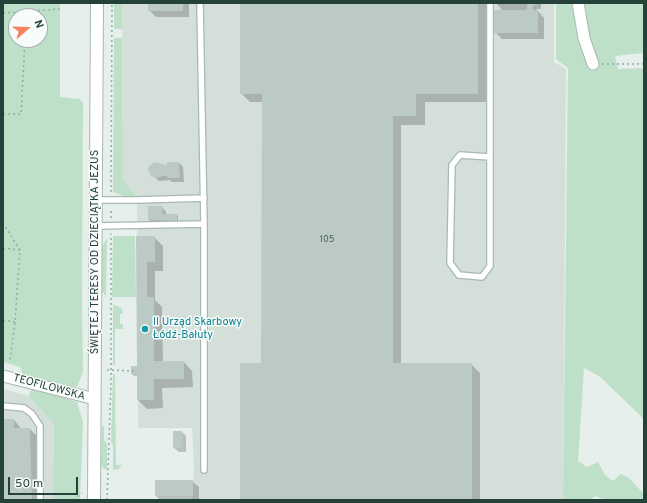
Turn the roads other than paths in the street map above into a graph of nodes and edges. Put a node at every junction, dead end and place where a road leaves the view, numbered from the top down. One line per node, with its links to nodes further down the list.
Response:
1 (97, 3): 8 (street, ŚWIĘTEJ TERESY OD DZIECIĄTKA JEZUS)
2 (200, 3): 7 (lane)
3 (490, 3): 6 (lane)
4 (578, 3): 5 (street)
5 (593, 64)
6 (490, 157): 6 (lane)
7 (204, 198): 8 (lane); 9 (lane)
8 (96, 200): 10 (street, ŚWIĘTEJ TERESY OD DZIECIĄTKA JEZUS)
9 (204, 224): 10 (lane); 14 (lane)
10 (96, 226): 12 (street, ŚWIĘTEJ TERESY OD DZIECIĄTKA JEZUS)
11 (3, 376): 12 (street, TEOFILOWSKA)
12 (95, 399): 16 (street, ŚWIĘTEJ TERESY OD DZIECIĄTKA JEZUS)
13 (3, 406): 15 (lane)
14 (204, 470)
15 (40, 500)
16 (94, 500)

